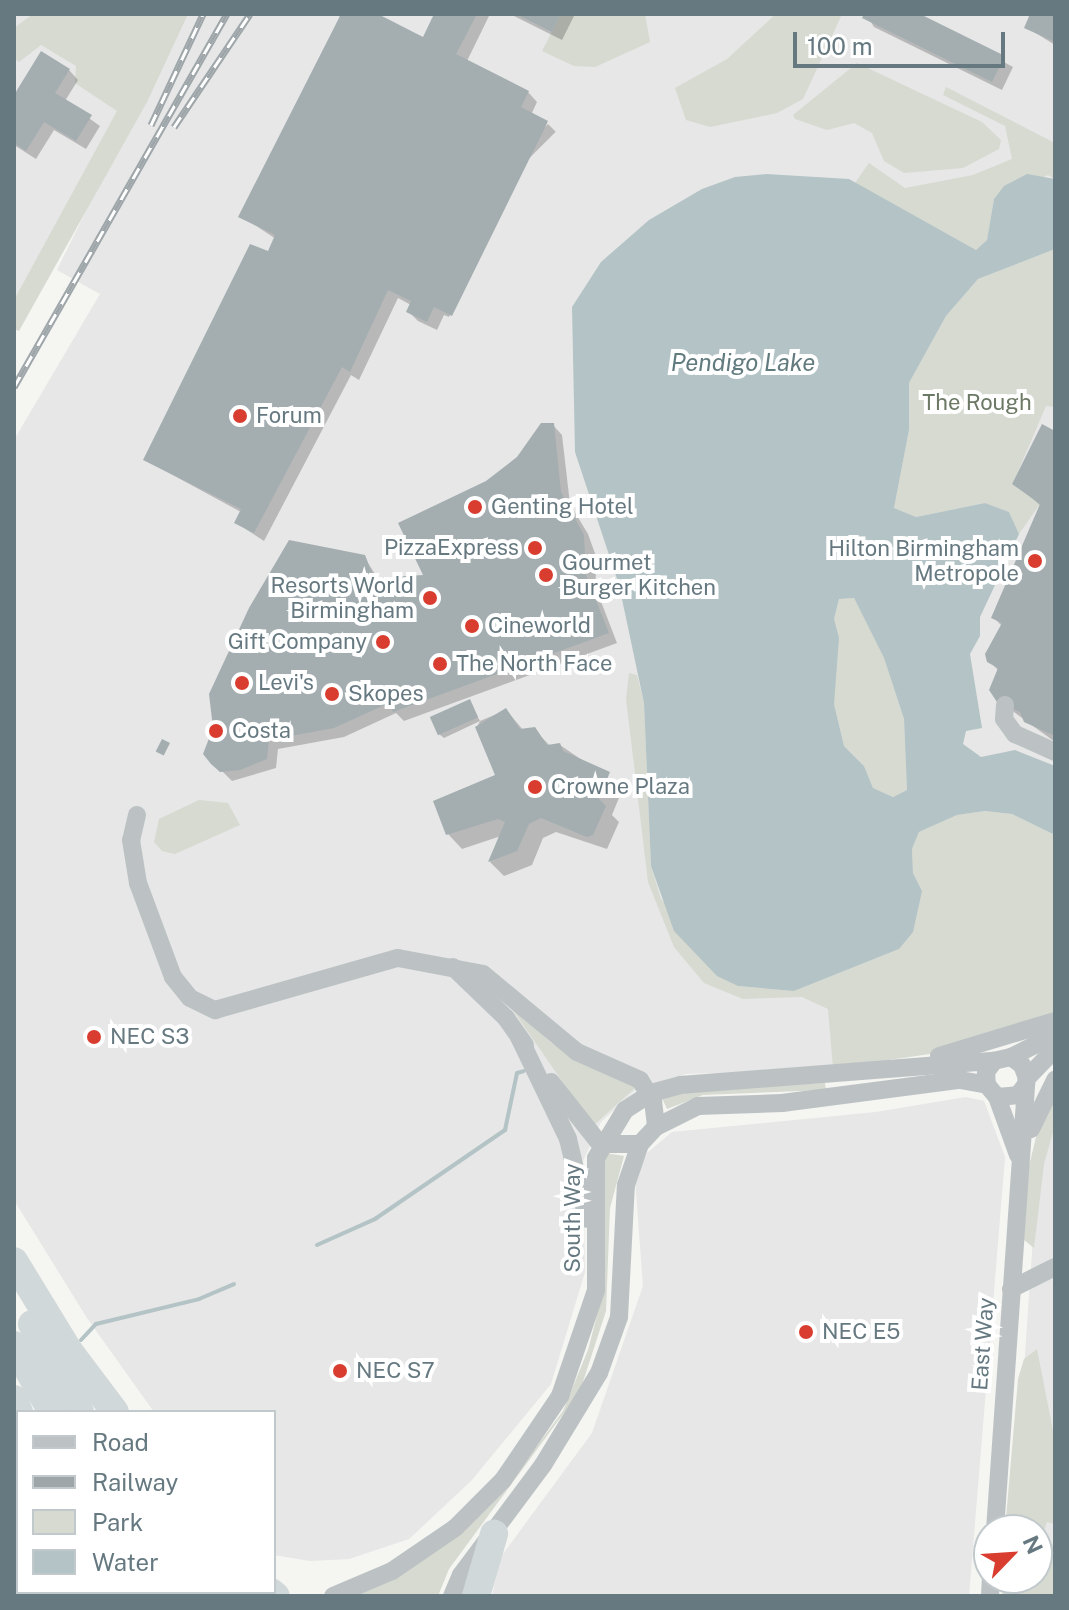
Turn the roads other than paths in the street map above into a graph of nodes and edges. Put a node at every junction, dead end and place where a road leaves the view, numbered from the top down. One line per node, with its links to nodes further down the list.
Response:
1 (1005, 705): 2 (street)
2 (1055, 752)
3 (137, 815): 4 (street)
4 (451, 965): 7 (street); 14 (street)
5 (1055, 1021): 10 (street)
6 (1055, 1035): 9 (street)
7 (519, 1037): 16 (street); 21 (street)
8 (1055, 1049): 12 (street)
9 (1002, 1059): 10 (street, South Way); 12 (street); 13 (street)
10 (898, 1068): 14 (street, South Way)
11 (1055, 1080): 18 (street)
12 (1026, 1082): 13 (street); 18 (street, East Way)
13 (992, 1091): 15 (street); 18 (street, East Way)
14 (651, 1093): 15 (street); 16 (street, South Way)
15 (656, 1127): 17 (street)
16 (600, 1144): 17 (street); 21 (street, South Way)
17 (640, 1144): 31 (street)
18 (1020, 1162): 22 (street, East Way)
19 (14, 1261): 29 (highway)
20 (1055, 1267): 22 (street)
21 (597, 1277): 32 (street, South Way)
22 (1011, 1289): 30 (street, East Way)
23 (14, 1292): 28 (highway)
24 (14, 1345): 27 (highway)
25 (14, 1374): 26 (highway)
26 (30, 1410)
27 (51, 1410)
28 (79, 1410)
29 (113, 1410)
30 (996, 1514)
31 (494, 1534): 33 (street); 34 (highway)
32 (333, 1596)
33 (452, 1596)
34 (476, 1596)

